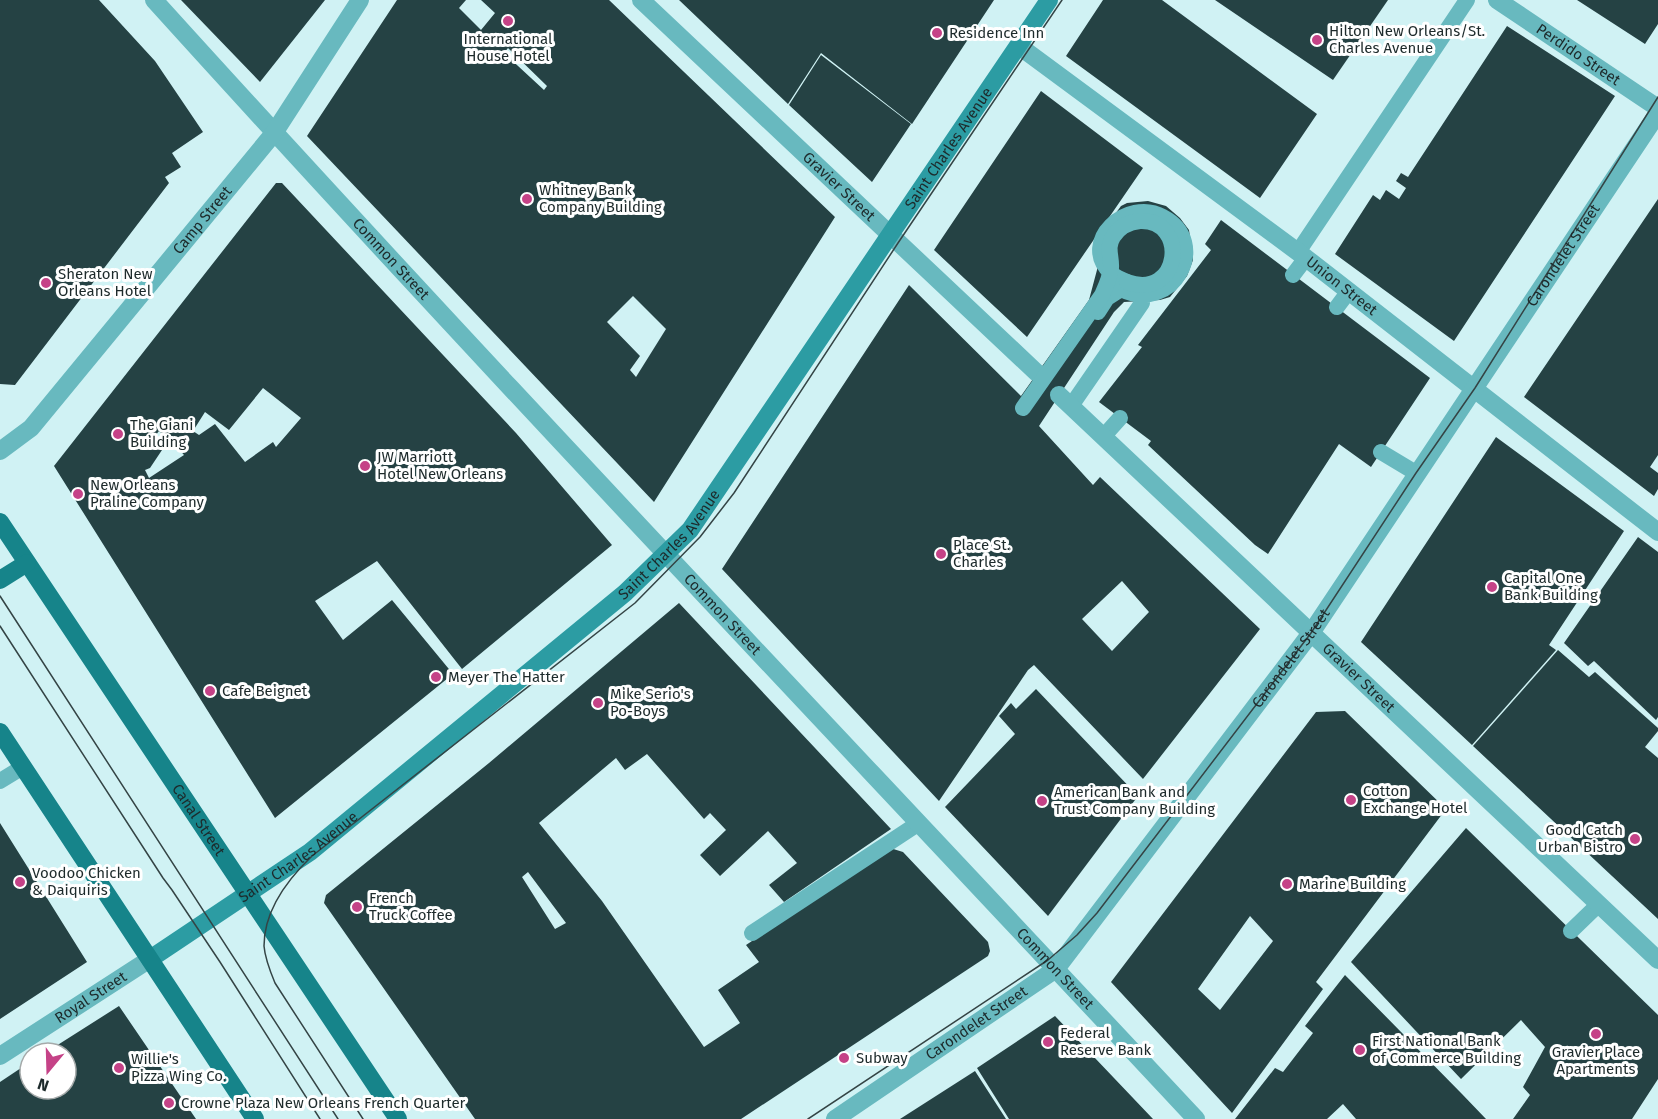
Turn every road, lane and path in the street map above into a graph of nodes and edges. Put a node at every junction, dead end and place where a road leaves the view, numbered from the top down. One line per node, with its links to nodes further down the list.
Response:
1 (154, 0): 10 (street, Common Street)
2 (360, 0): 10 (street, Camp Street)
3 (641, 0): 11 (street, Gravier Street)
4 (1049, 0): 7 (street, Saint Charles Avenue)
5 (1467, 0): 12 (lane)
6 (1497, 0): 8 (street, Perdido Street)
7 (1019, 46): 11 (street, Saint Charles Avenue); 12 (street, Union Street)
8 (1658, 108)
9 (1658, 114): 18 (street, Carondelet Street)
10 (274, 133): 23 (street, Camp Street); 28 (street, Common Street)
11 (890, 236): 19 (street, Gravier Street); 28 (street, Saint Charles Avenue)
12 (1302, 255): 13 (lane); 15 (street, Union Street)
13 (1293, 275)
14 (1124, 286): 14 (lane, bridge); 19 (lane); 20 (lane, bridge)
15 (1349, 291): 17 (lane); 18 (street, Union Street)
16 (1142, 303): 19 (lane)
17 (1337, 307)
18 (1475, 388): 25 (street, Carondelet Street); 27 (street, Union Street)
19 (1053, 389): 22 (street, Gravier Street)
20 (1023, 408)
21 (1120, 417): 22 (lane)
22 (1103, 437): 31 (street, Gravier Street)
23 (0, 452)
24 (1381, 452): 25 (lane)
25 (1416, 473): 31 (street, Carondelet Street)
26 (0, 522): 29 (main road, Canal Street)
27 (1658, 532)
28 (666, 555): 35 (street, Common Street); 36 (street, Saint Charles Avenue)
29 (27, 563): 30 (main road); 36 (main road, Canal Street)
30 (0, 580)
31 (1311, 633): 37 (street, Gravier Street); 42 (street, Carondelet Street)
32 (0, 732): 33 (main road)
33 (22, 767): 34 (lane); 40 (main road)
34 (0, 781)
35 (919, 823): 39 (lane); 42 (street, Common Street)
36 (248, 895): 40 (street, Saint Charles Avenue); 45 (main road, Canal Street)
37 (1599, 904): 38 (lane); 41 (street, Gravier Street)
38 (1571, 931)
39 (752, 933)
40 (150, 959): 43 (street, Royal Street); 44 (main road)
41 (1658, 960)
42 (1056, 969): 46 (street, Carondelet Street); 47 (street, Common Street)
43 (0, 1056)
44 (255, 1119)
45 (398, 1119)
46 (835, 1119)
47 (1196, 1119)

